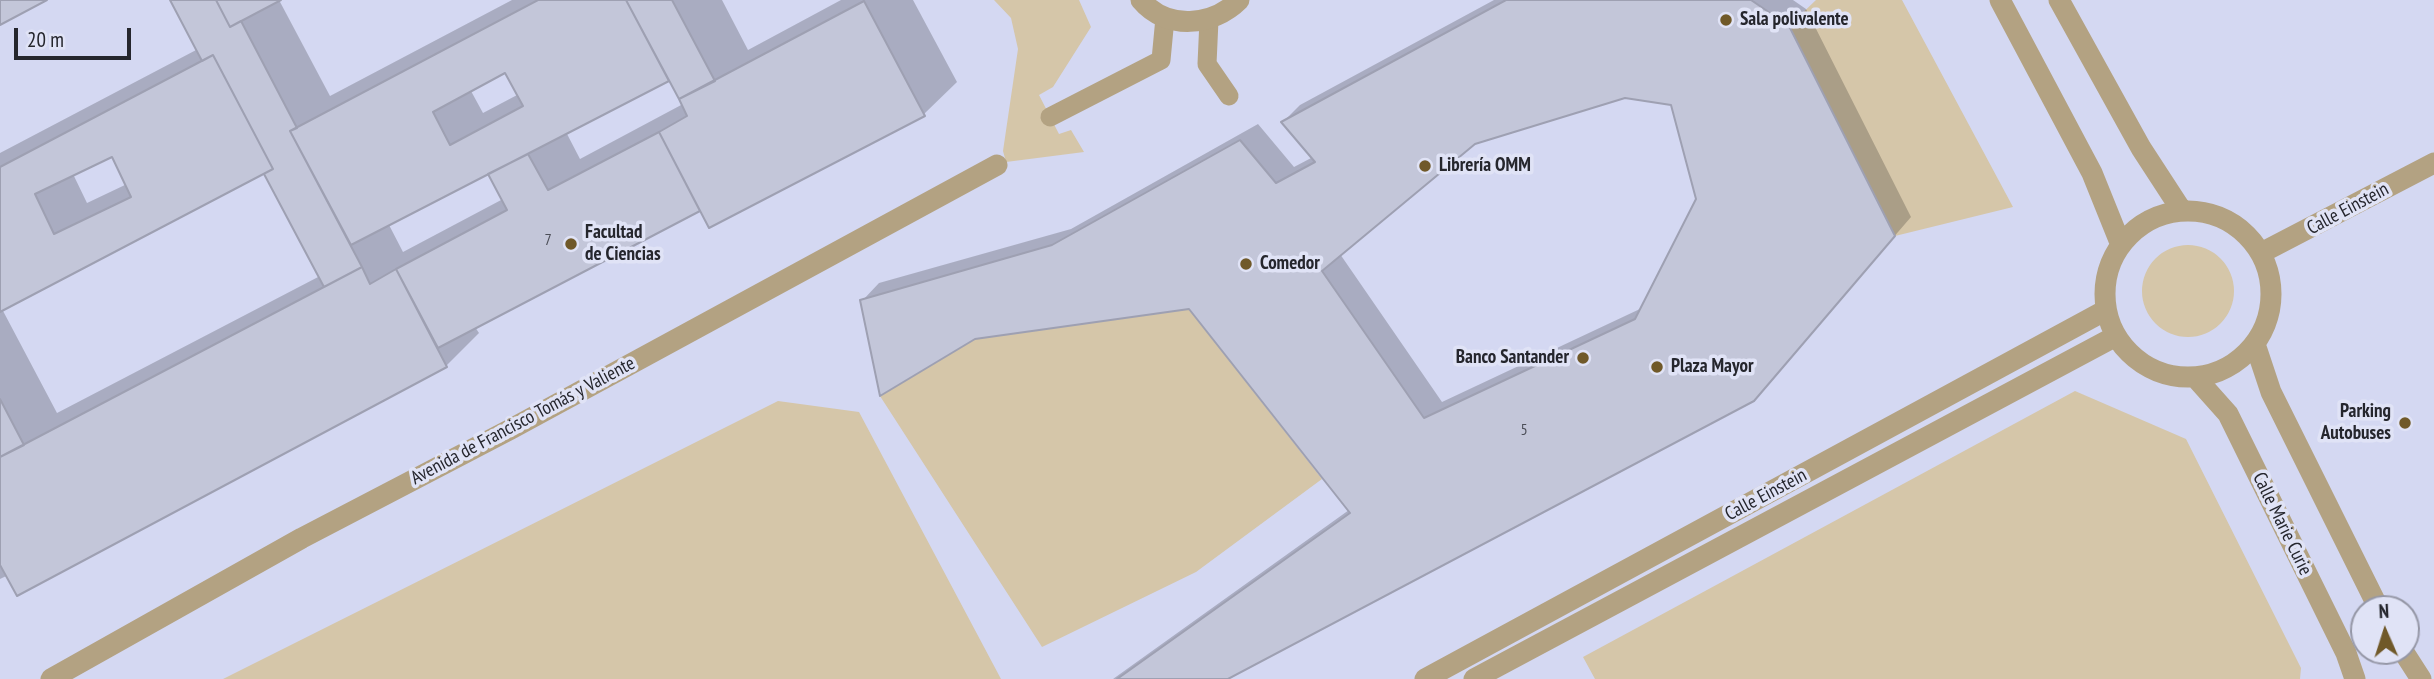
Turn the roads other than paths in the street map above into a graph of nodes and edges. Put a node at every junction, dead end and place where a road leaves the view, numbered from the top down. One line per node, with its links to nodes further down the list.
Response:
1 (1141, 0): 5 (street)
2 (1239, 0): 6 (street)
3 (2000, 0): 12 (street)
4 (2059, 0): 11 (street)
5 (1165, 18): 6 (street); 8 (lane)
6 (1209, 20): 7 (lane)
7 (1229, 96)
8 (1050, 117)
9 (2434, 163): 13 (street, Calle Einstein)
10 (997, 164): 21 (street, Avenida de Francisco Tomás y Valiente)
11 (2182, 211): 12 (street); 13 (street)
12 (2121, 245): 14 (street)
13 (2261, 253): 16 (street)
14 (2106, 310): 15 (street); 19 (street, Calle Einstein)
15 (2116, 336): 17 (street); 20 (street, Calle Einstein)
16 (2255, 344): 17 (street); 18 (street)
17 (2195, 377): 24 (street, Calle Marie Curie)
18 (2372, 595)
19 (1526, 625): 20 (lane); 22 (street, Calle Einstein)
20 (1538, 644): 23 (street, Calle Einstein)
21 (51, 679)
22 (1425, 679)
23 (1474, 679)
24 (2355, 679)

